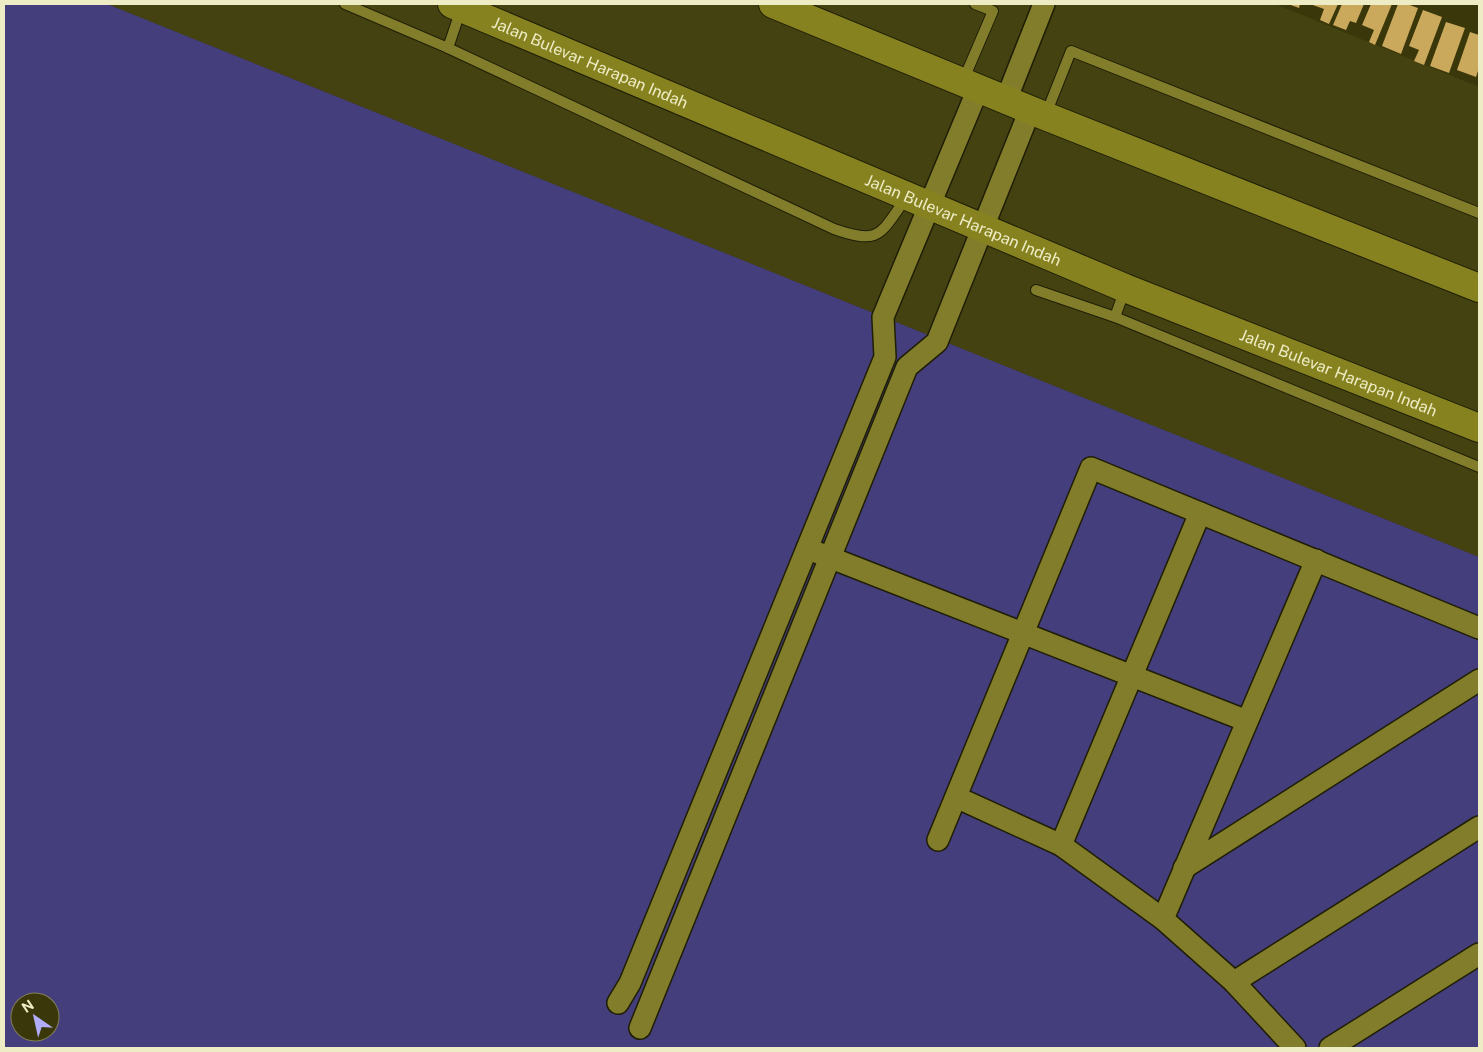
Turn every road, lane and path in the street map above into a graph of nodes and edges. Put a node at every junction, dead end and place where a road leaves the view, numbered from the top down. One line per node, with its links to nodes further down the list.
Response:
1 (345, 4): 6 (lane)
2 (773, 4): 7 (street)
3 (975, 4): 7 (lane)
4 (1044, 4): 8 (street)
5 (456, 6): 6 (lane); 10 (street, Jalan Bulevar Harapan Indah)
6 (448, 48): 10 (lane)
7 (970, 86): 8 (street); 10 (street)
8 (1006, 100): 9 (street)
9 (1038, 113): 11 (lane); 12 (street); 14 (street)
10 (919, 201): 12 (street, Jalan Bulevar Harapan Indah); 17 (street)
11 (1479, 213)
12 (982, 228): 13 (street, Jalan Bulevar Harapan Indah); 18 (street)
13 (1125, 288): 16 (lane); 19 (street, Jalan Bulevar Harapan Indah)
14 (1479, 288)
15 (1036, 290): 16 (lane)
16 (1115, 317): 20 (lane)
17 (885, 357): 18 (street); 22 (street)
18 (907, 367): 23 (street)
19 (1479, 428)
20 (1479, 468)
21 (1200, 513): 24 (street); 26 (street); 27 (street)
22 (807, 548): 23 (street); 38 (street)
23 (830, 558): 26 (street); 39 (street)
24 (1316, 560): 25 (street); 29 (street)
25 (1479, 628)
26 (1023, 633): 27 (street); 30 (street)
27 (1132, 676): 29 (street); 33 (street)
28 (1479, 680): 34 (street)
29 (1247, 721): 34 (street)
30 (956, 797): 32 (street); 33 (street)
31 (1479, 827): 37 (street)
32 (938, 840)
33 (1061, 845): 35 (street)
34 (1184, 868): 35 (street)
35 (1163, 919): 37 (street)
36 (1479, 954): 41 (street)
37 (1234, 982): 40 (street)
38 (618, 1003)
39 (640, 1028)
40 (1295, 1048)
41 (1330, 1048)

